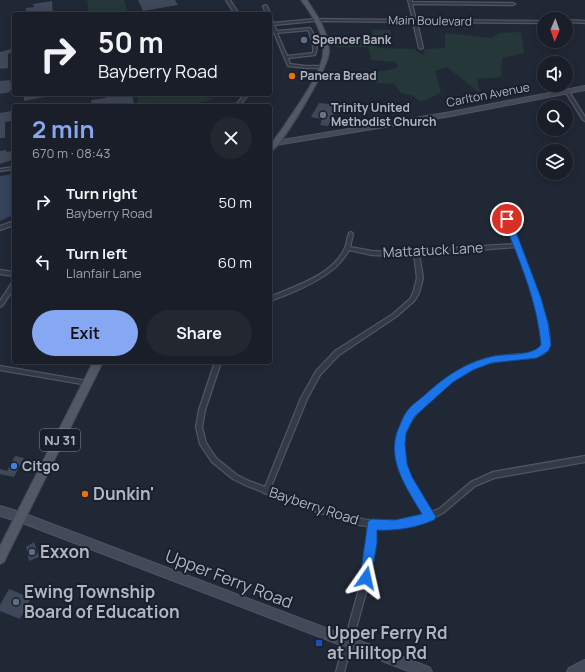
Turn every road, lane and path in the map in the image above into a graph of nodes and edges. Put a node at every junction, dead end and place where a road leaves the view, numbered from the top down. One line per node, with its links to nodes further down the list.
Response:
1 (228, 0): 6 (street)
2 (304, 0): 8 (main road)
3 (411, 2): 4 (street); 9 (street)
4 (513, 4)
5 (265, 6): 7 (street)
6 (236, 12)
7 (267, 12)
8 (315, 20): 9 (street, Main Boulevard); 13 (street, Main Boulevard); 17 (main road)
9 (415, 21): 11 (street, Main Boulevard); 15 (street)
10 (573, 21): 12 (street)
11 (537, 22)
12 (585, 22)
13 (272, 24): 14 (street)
14 (276, 32): 16 (street); 16 (street)
15 (421, 48)
16 (286, 57): 17 (street)
17 (321, 69): 22 (main road)
18 (585, 88): 19 (street, Carlton Avenue)
19 (573, 91)
20 (567, 92): 21 (street); 22 (street, Carlton Avenue)
21 (585, 120)
22 (272, 142)
23 (12, 168): 24 (street)
24 (0, 170)
25 (507, 219): 29 (street)
26 (12, 224): 27 (street)
27 (0, 228)
28 (351, 234): 30 (street)
29 (517, 245): 31 (street, Mattatuck Lane); 45 (street)
30 (349, 248): 31 (street, Mattatuck Lane); 35 (street)
31 (416, 252): 42 (street)
32 (0, 272): 33 (street)
33 (12, 274)
34 (12, 287): 36 (street)
35 (272, 298)
36 (0, 305)
37 (97, 364): 40 (main road, NJ 31)
38 (217, 364): 42 (street, Bayberry Road)
39 (0, 368): 40 (street)
40 (88, 382): 44 (main road, NJ 31)
41 (585, 459): 45 (street, Bayberry Road)
42 (266, 491): 46 (street, Bayberry Road)
43 (0, 511): 44 (street, Upper Ferry Road)
44 (20, 517): 47 (main road, NJ 31); 48 (street, Upper Ferry Road)
45 (430, 517): 46 (street, Bayberry Road)
46 (372, 524): 48 (street)
47 (0, 558)
48 (347, 643): 50 (street); 51 (street, Upper Ferry Road)
49 (585, 666): 52 (street)
50 (340, 672)
51 (426, 672)
52 (573, 672)

